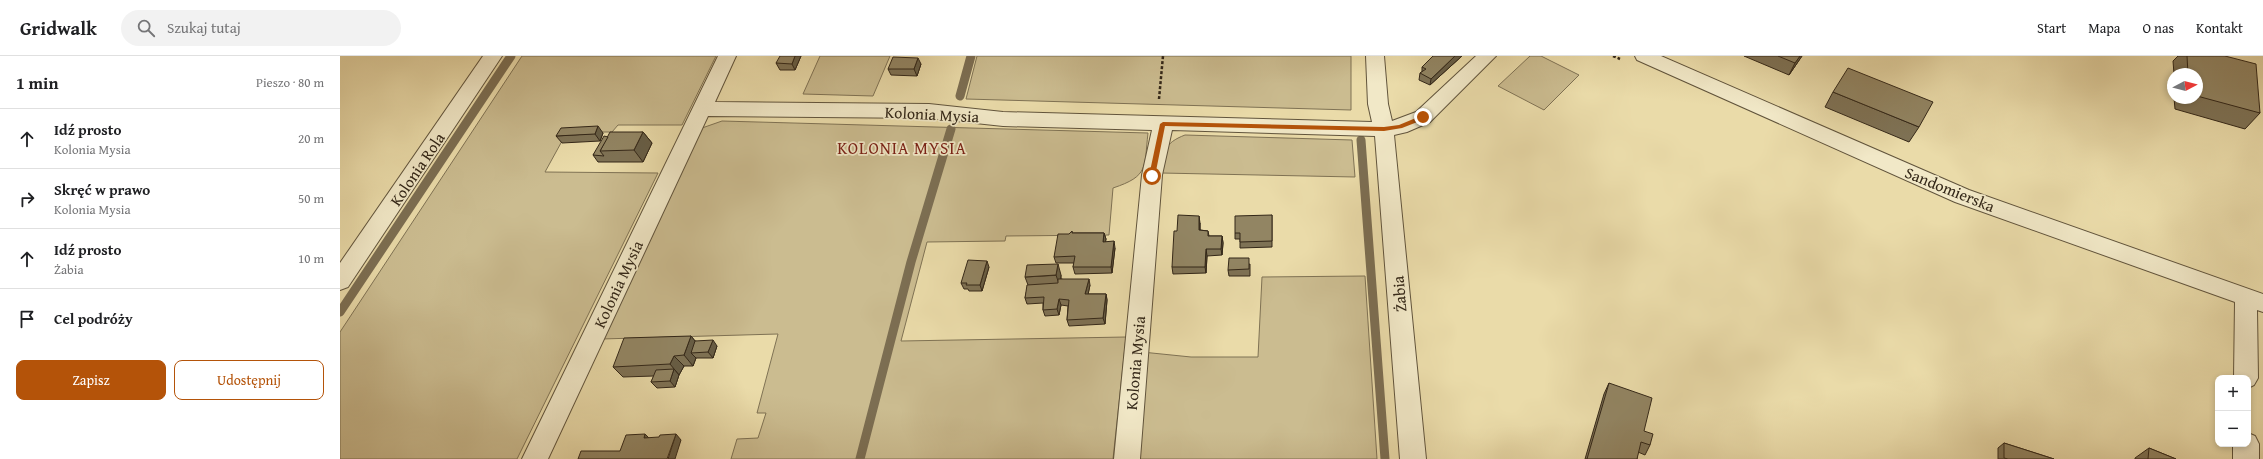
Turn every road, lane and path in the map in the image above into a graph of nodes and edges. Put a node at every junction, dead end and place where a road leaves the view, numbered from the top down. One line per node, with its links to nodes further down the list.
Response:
1 (493, 56): 10 (street, Kolonia Rola)
2 (727, 56): 7 (street, Kolonia Mysia)
3 (1163, 56): 8 (path)
4 (1375, 56): 9 (street, Żabia)
5 (1487, 56): 9 (street)
6 (1644, 56): 11 (street, Sandomierska)
7 (702, 109): 8 (street, Kolonia Mysia); 14 (street, Kolonia Mysia)
8 (1163, 124): 9 (street, Kolonia Mysia); 15 (street, Kolonia Mysia)
9 (1384, 129): 16 (street, Żabia)
10 (340, 281)
11 (2254, 300): 12 (street)
12 (2246, 375)
13 (2246, 447): 17 (street)
14 (535, 459)
15 (1127, 459)
16 (1413, 459)
17 (2246, 459)

